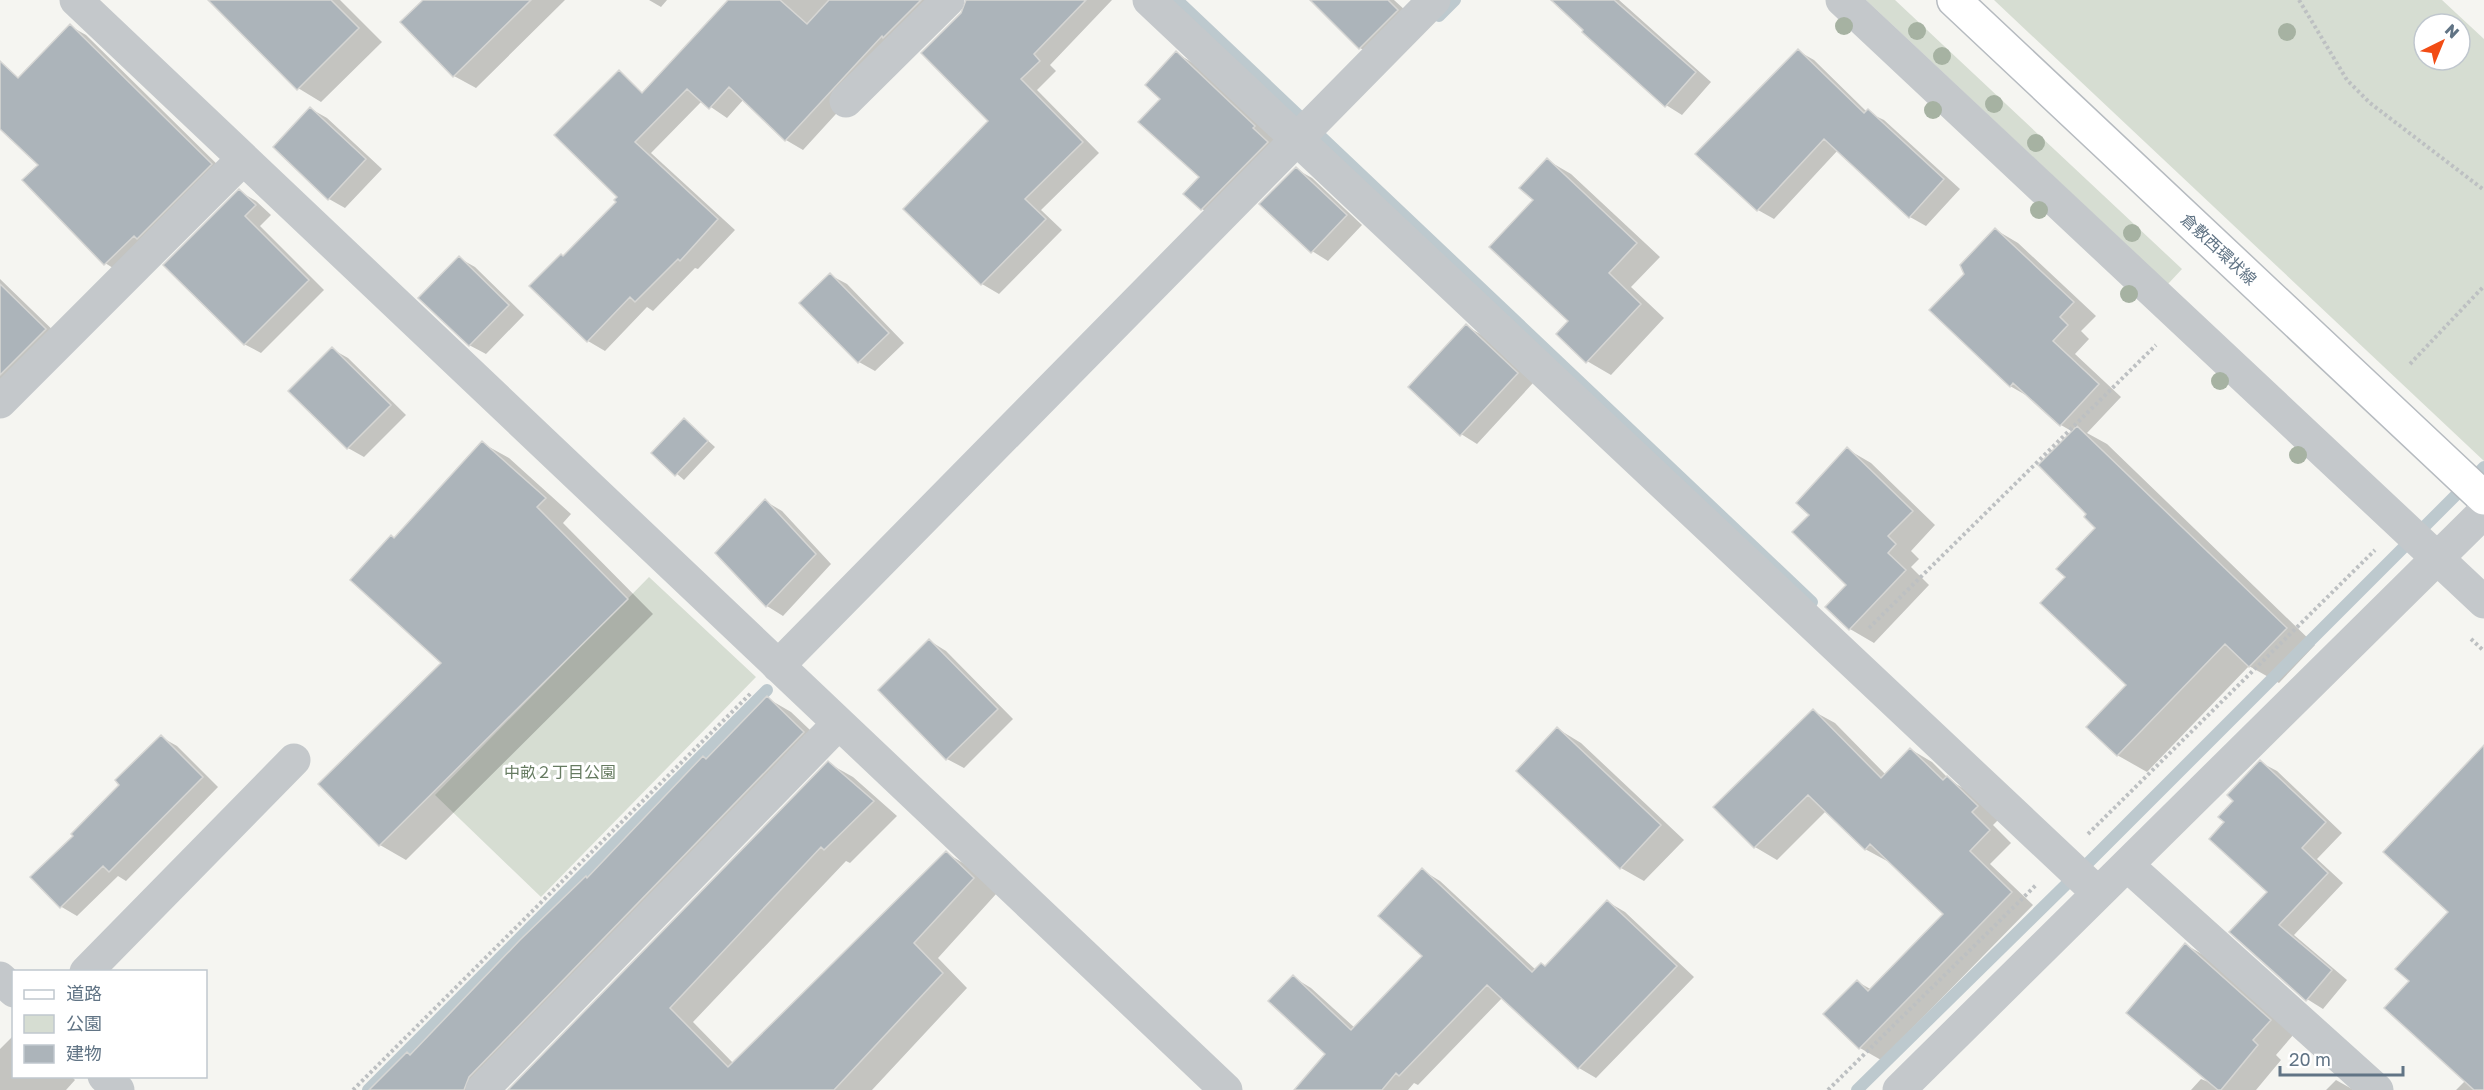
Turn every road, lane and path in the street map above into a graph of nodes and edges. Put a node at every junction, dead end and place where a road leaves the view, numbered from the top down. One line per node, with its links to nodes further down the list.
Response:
1 (76, 0): 10 (street)
2 (948, 0): 8 (street)
3 (1149, 0): 9 (street)
4 (1434, 0): 9 (street)
5 (1842, 0): 17 (street)
6 (1954, 0): 16 (main road, 倉敷西環状線)
7 (2299, 0): 11 (path)
8 (846, 101)
9 (1305, 130): 21 (street); 24 (street)
10 (243, 159): 15 (street); 21 (street)
11 (2484, 190)
12 (2484, 286): 14 (path)
13 (2159, 342): 20 (path)
14 (2410, 363)
15 (0, 402)
16 (2477, 495): 17 (street)
17 (2424, 546): 19 (street); 25 (street)
18 (2376, 550): 24 (path)
19 (2484, 602)
20 (1866, 631)
21 (778, 666): 22 (street); 32 (path)
22 (838, 724): 33 (street); 34 (street)
23 (294, 760): 27 (street)
24 (2063, 860): 26 (street); 35 (path)
25 (2127, 865): 26 (street); 37 (street)
26 (2095, 890): 36 (street)
27 (88, 970)
28 (0, 978): 29 (street)
29 (12, 989)
30 (105, 1078): 31 (street)
31 (118, 1090)
32 (353, 1090)
33 (482, 1090)
34 (1226, 1090)
35 (1828, 1090)
36 (1899, 1090)
37 (2377, 1090)

